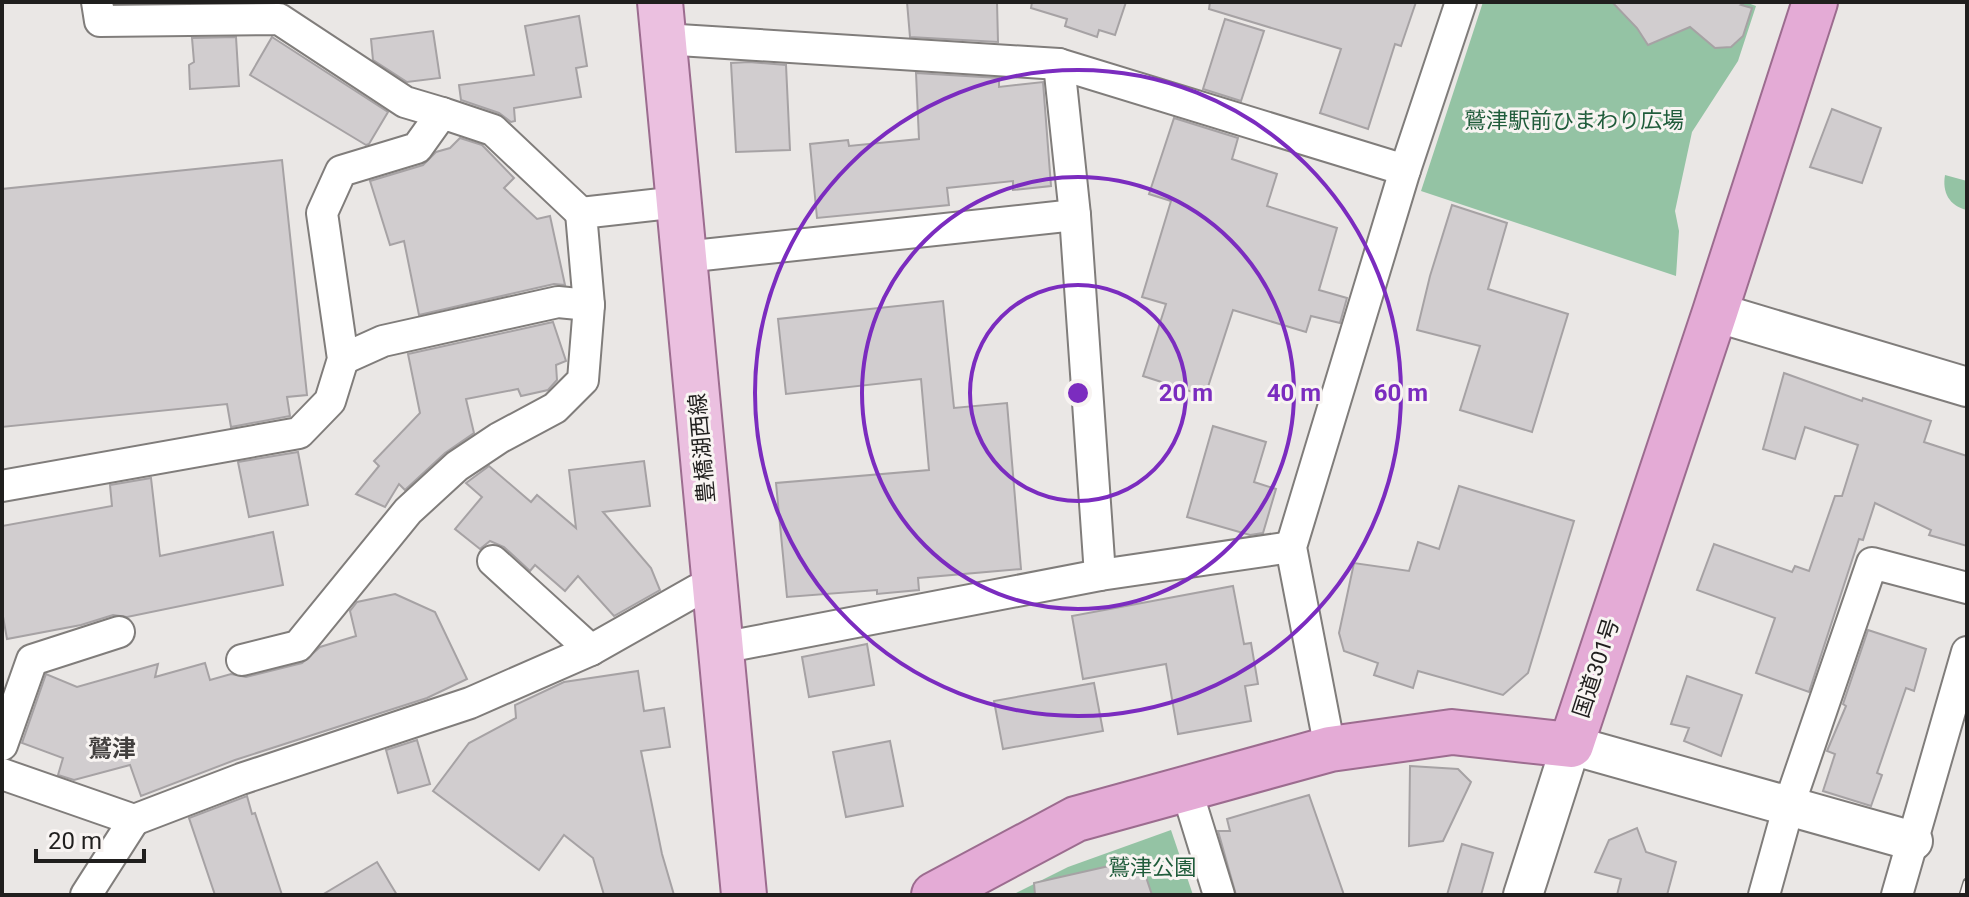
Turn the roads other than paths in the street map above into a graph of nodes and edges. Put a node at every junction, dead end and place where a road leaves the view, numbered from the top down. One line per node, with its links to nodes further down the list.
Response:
1 (97, 2): 6 (street)
2 (1461, 2): 7 (street)
3 (1815, 2): 13 (highway, 国道301号)
4 (661, 21): 5 (street); 8 (main road, 豊橋湖西線)
5 (1059, 64): 7 (street); 10 (street)
6 (442, 113): 9 (street); 14 (street)
7 (1405, 170): 17 (street)
8 (679, 202): 9 (street); 11 (main road, 豊橋湖西線)
9 (581, 213): 12 (street)
10 (1075, 215): 11 (street); 19 (street)
11 (684, 257): 20 (main road, 豊橋湖西線)
12 (589, 305): 14 (street); 26 (street)
13 (1715, 312): 15 (street); 28 (highway, 国道301号)
14 (343, 359): 16 (street)
15 (1967, 387)
16 (2, 486)
17 (1291, 547): 19 (street); 29 (street)
18 (493, 561): 24 (street)
19 (1100, 575): 23 (street)
20 (715, 587): 23 (main road, 豊橋湖西線); 24 (street)
21 (1967, 588): 32 (street)
22 (119, 632): 27 (street)
23 (721, 648): 36 (main road, 豊橋湖西線)
24 (591, 650): 33 (street)
25 (1967, 652): 34 (street)
26 (242, 660)
27 (2, 745)
28 (1571, 745): 29 (highway, 国道301号); 32 (street); 39 (street)
29 (1330, 749): 31 (highway, 国道301号)
30 (2, 774): 33 (street)
31 (1186, 788): 37 (highway, 国道301号); 38 (street)
32 (1789, 805): 34 (street); 40 (street)
33 (134, 820): 35 (street)
34 (1913, 841): 41 (street)
35 (86, 895)
36 (744, 895)
37 (934, 895)
38 (1219, 895)
39 (1523, 895)
40 (1764, 895)
41 (1897, 895)

